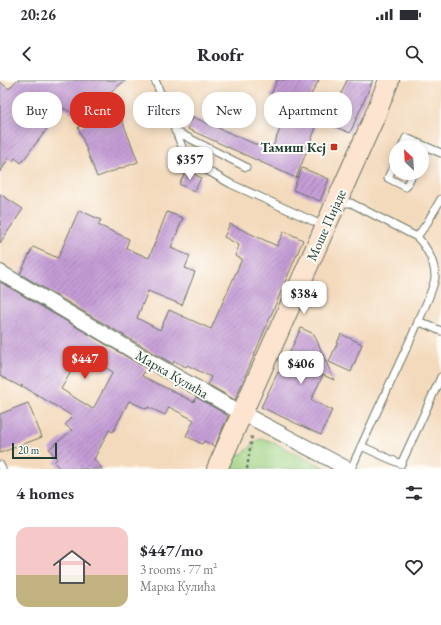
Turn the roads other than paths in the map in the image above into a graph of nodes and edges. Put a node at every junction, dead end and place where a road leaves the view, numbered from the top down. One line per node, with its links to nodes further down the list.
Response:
1 (155, 80): 3 (lane)
2 (389, 80): 10 (main road, Моше Пијаде)
3 (175, 131): 6 (lane); 11 (lane)
4 (429, 148): 5 (lane)
5 (441, 153)
6 (246, 167)
7 (392, 180): 8 (lane)
8 (410, 180)
9 (441, 199): 12 (lane)
10 (336, 203): 11 (main road, Моше Пијаде); 12 (lane)
11 (326, 227): 17 (main road, Моше Пијаде)
12 (417, 236): 14 (lane)
13 (0, 272): 17 (street, Марка Кулића)
14 (418, 321): 15 (lane); 18 (lane)
15 (441, 331)
16 (441, 377): 18 (lane)
17 (248, 416): 21 (main road, Моше Пијаде); 22 (street, Марка Кулића)
18 (361, 446): 22 (lane)
19 (0, 465): 20 (lane)
20 (2, 469)
21 (217, 469)
22 (349, 469)

